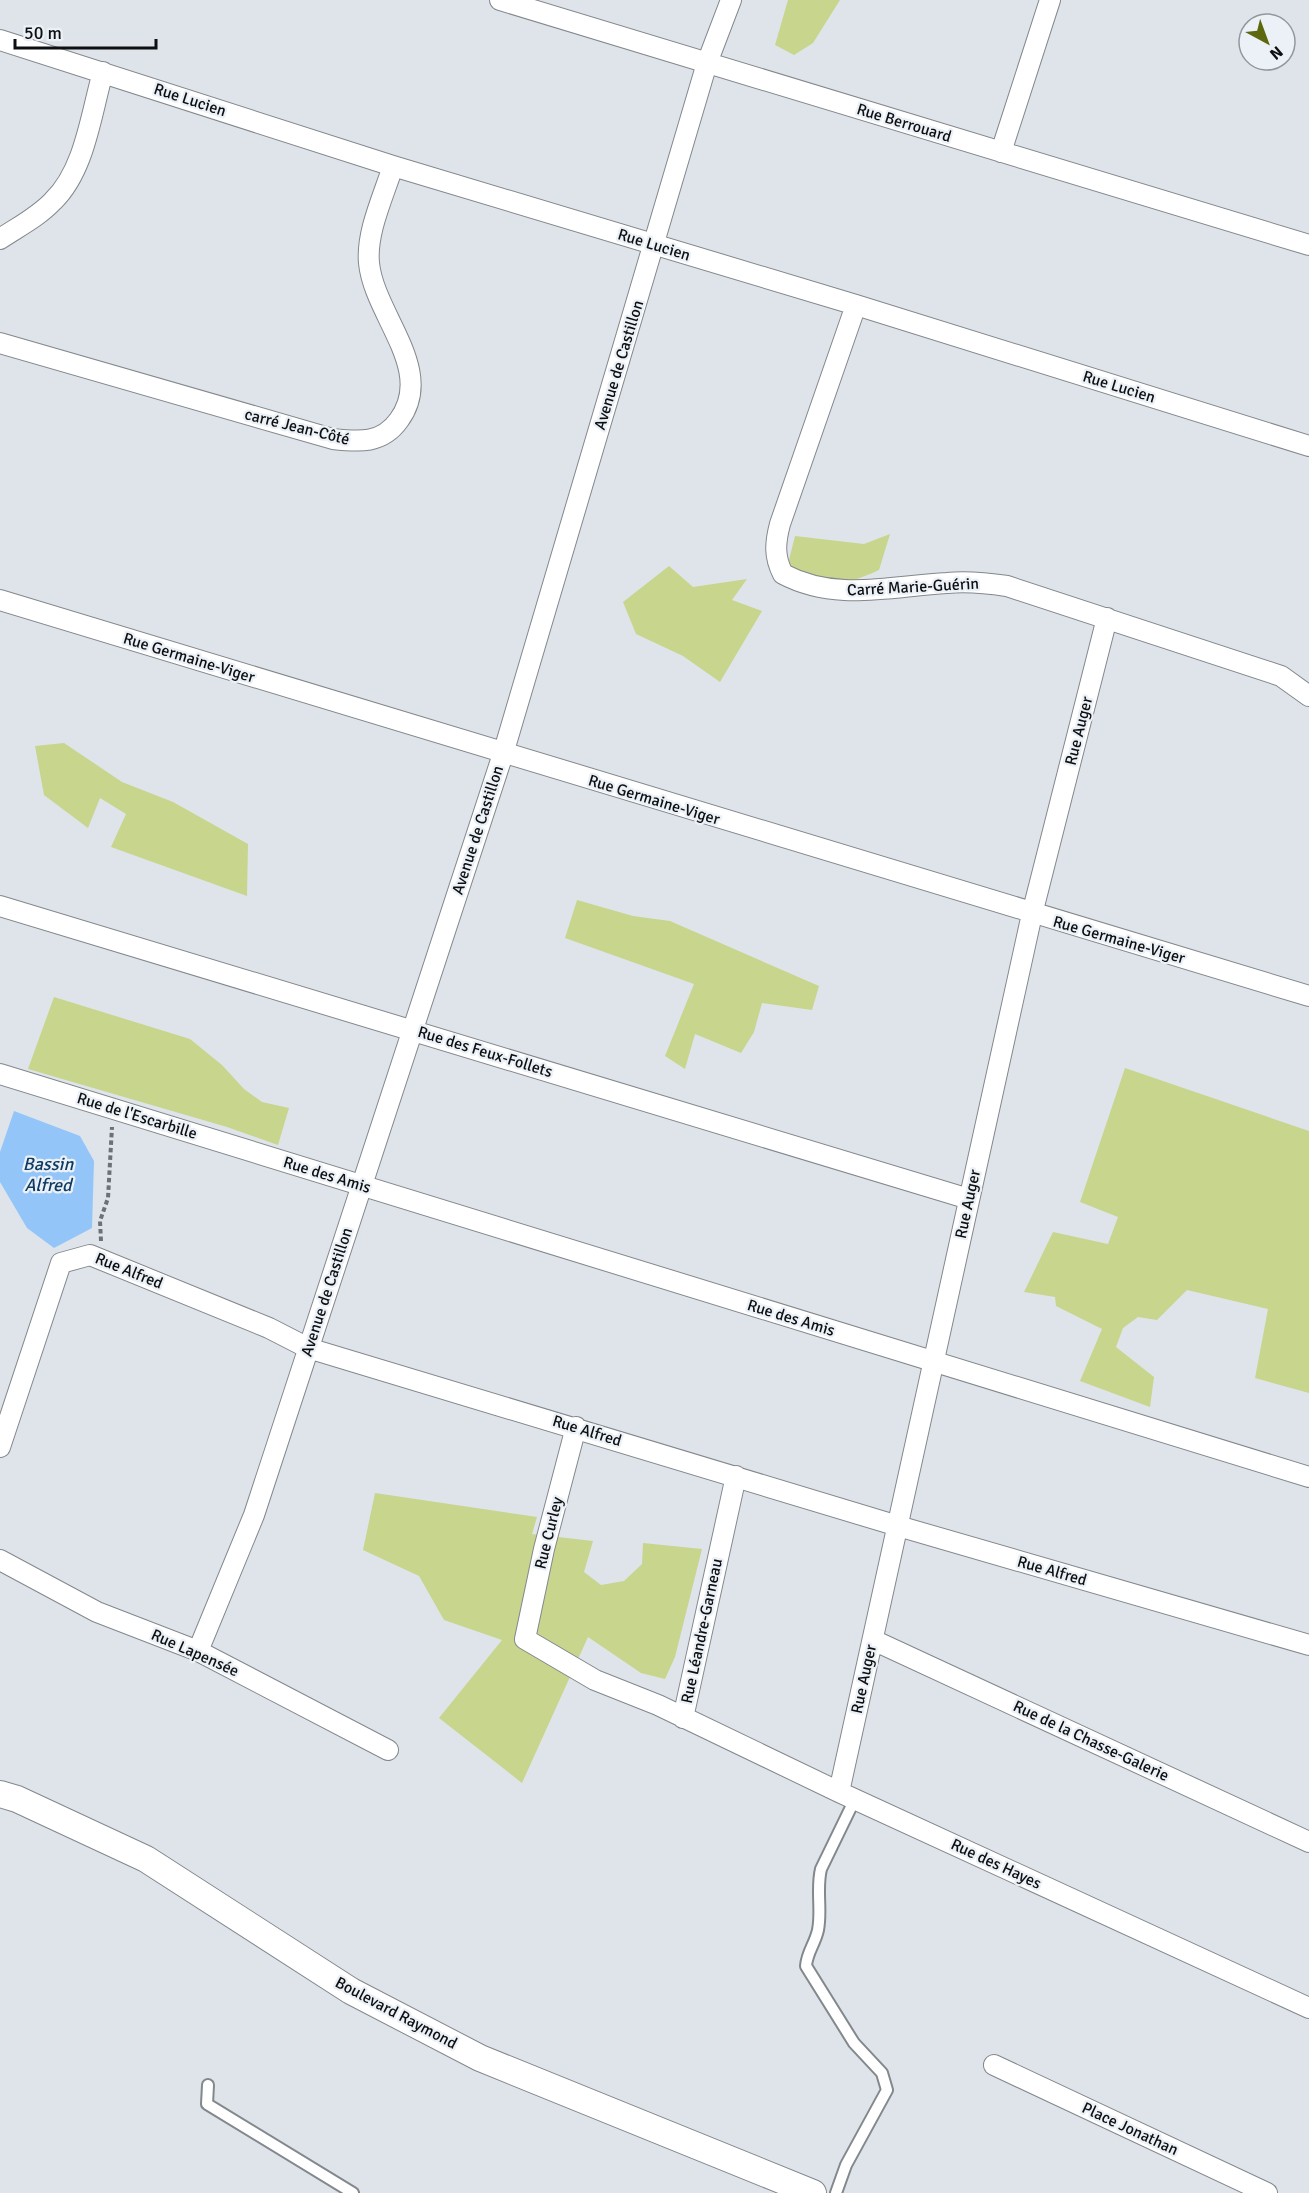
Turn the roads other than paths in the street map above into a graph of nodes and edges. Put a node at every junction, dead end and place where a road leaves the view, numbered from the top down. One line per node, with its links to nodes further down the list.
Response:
1 (500, 0): 5 (street, Rue Berrouard)
2 (731, 0): 5 (street, Avenue de Castillon)
3 (1050, 0): 7 (street)
4 (0, 40): 6 (street, Rue Lucien)
5 (707, 63): 7 (street, Rue Berrouard); 11 (street, Avenue de Castillon)
6 (103, 72): 8 (street, Rue Lucien); 9 (street)
7 (1001, 152): 10 (street, Rue Berrouard)
8 (393, 166): 11 (street, Rue Lucien); 13 (street, carré Jean-Côté)
9 (0, 239)
10 (1309, 245)
11 (654, 246): 12 (street, Rue Lucien); 18 (street, Avenue de Castillon)
12 (856, 305): 14 (street, Rue Lucien); 16 (street, Carré Marie-Guérin)
13 (0, 343)
14 (1309, 446)
15 (0, 600): 18 (street, Rue Germaine-Viger)
16 (1107, 618): 17 (street, Carré Marie-Guérin); 20 (street, Rue Auger)
17 (1309, 696)
18 (503, 754): 20 (street, Rue Germaine-Viger); 22 (street, Avenue de Castillon)
19 (0, 906): 22 (street, Rue des Feux-Follets)
20 (1032, 914): 21 (street, Rue Germaine-Viger); 26 (street, Rue Auger)
21 (1309, 996)
22 (412, 1030): 25 (street, Avenue de Castillon); 26 (street, Rue des Feux-Follets)
23 (0, 1074): 24 (street, Rue de l'Escarbille)
24 (274, 1158): 25 (street, Rue des Amis)
25 (362, 1185): 27 (street, Avenue de Castillon); 28 (street, Rue des Amis)
26 (969, 1199): 28 (street, Rue Auger)
27 (308, 1348): 29 (street, Rue Alfred); 30 (street, Rue Alfred); 38 (street, Avenue de Castillon)
28 (933, 1362): 32 (street, Rue des Amis); 33 (street, Rue Auger)
29 (576, 1427): 31 (street, Rue Alfred); 35 (street, Rue Curley)
30 (0, 1448)
31 (736, 1476): 33 (street, Rue Alfred); 39 (street, Rue Léandre-Garneau)
32 (1309, 1477)
33 (898, 1526): 36 (street, Rue Auger); 37 (street, Rue Alfred)
34 (0, 1560): 38 (street, Rue Lapensée)
35 (525, 1639): 39 (street, Rue Léandre-Garneau)
36 (873, 1640): 42 (street, Rue Auger); 43 (street, Rue de la Chasse-Galerie)
37 (1309, 1645)
38 (198, 1651): 40 (street, Rue Lapensée)
39 (683, 1718): 42 (street, Rue des Hayes)
40 (388, 1750)
41 (0, 1794): 48 (street, Boulevard Raymond)
42 (847, 1796): 44 (street, Rue des Hayes); 49 (lane)
43 (1309, 1842)
44 (1309, 2008)
45 (994, 2065): 50 (street, Place Jonathan)
46 (208, 2085): 47 (lane)
47 (353, 2193)
48 (813, 2193)
49 (836, 2193)
50 (1268, 2193)

